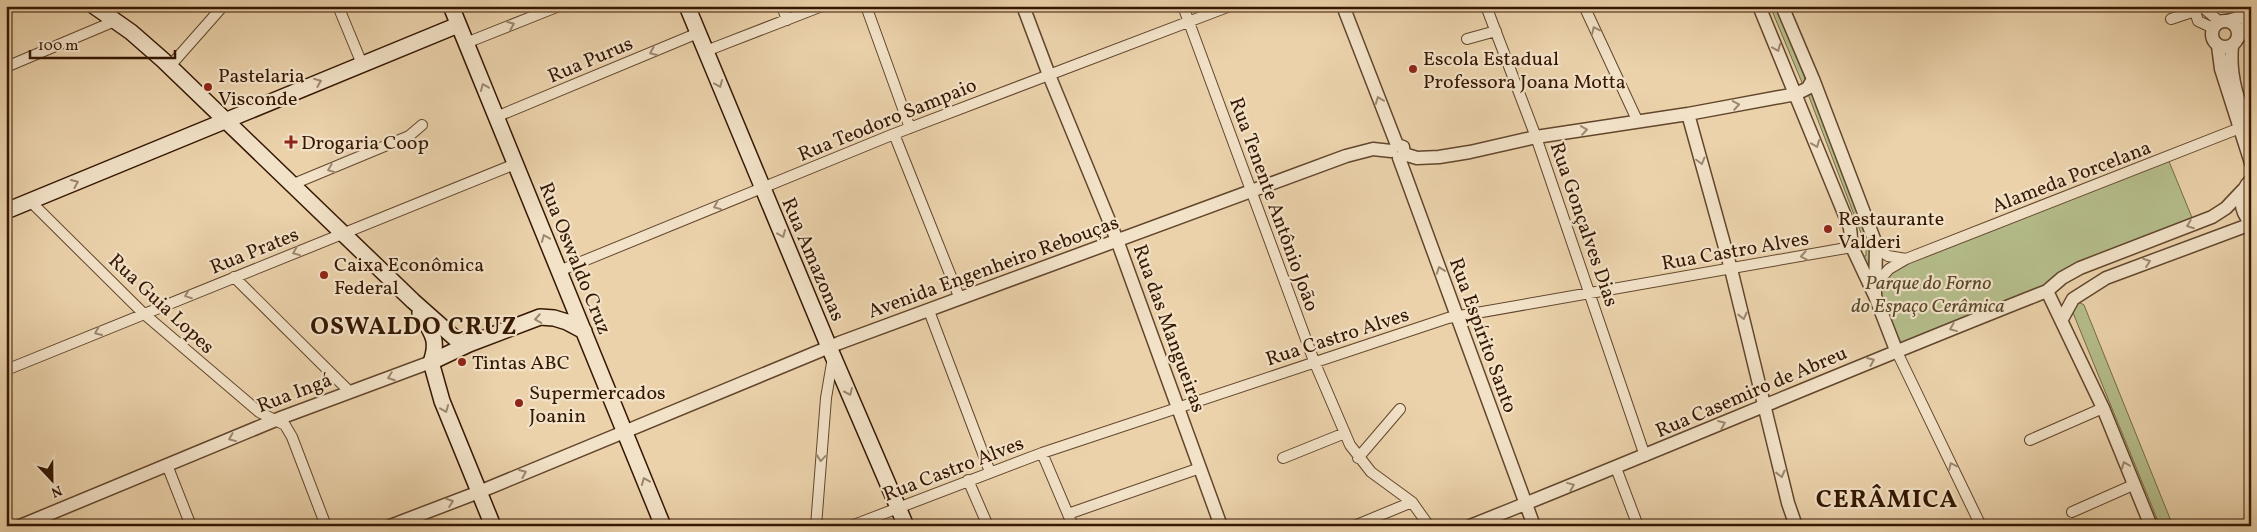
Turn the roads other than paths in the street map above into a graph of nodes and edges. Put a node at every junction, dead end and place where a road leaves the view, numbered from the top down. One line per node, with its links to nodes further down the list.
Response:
1 (94, 6): 21 (main road)
2 (223, 6): 35 (street)
3 (338, 6): 34 (street)
4 (451, 6): 26 (main road, Rua Oswaldo Cruz)
5 (559, 6): 31 (street, one-way to 5)
6 (687, 6): 28 (main road, Rua Amazonas)
7 (782, 6): 22 (street)
8 (822, 6): 22 (street)
9 (866, 6): 45 (street)
10 (1023, 6): 37 (street, Rua das Mangueiras)
11 (1183, 6): 24 (street, Rua Tenente Antônio João)
12 (1230, 6): 24 (street, Rua Teodoro Sampaio)
13 (1343, 6): 49 (street, Rua Espírito Santo, one-way to 13)
14 (1486, 6): 27 (street, Rua Gonçalves Dias)
15 (1584, 6): 43 (street, one-way to 15)
16 (1759, 6): 39 (street, one-way to 39)
17 (1782, 6): 38 (street)
18 (2249, 6): 25 (street)
19 (2197, 8): 20 (street); 25 (street)
20 (2171, 19)
21 (115, 20): 35 (main road); 36 (street)
22 (787, 20): 33 (street)
23 (2251, 20): 30 (street)
24 (1189, 22): 37 (street, Rua Teodoro Sampaio); 55 (street, Rua Tenente Antônio João)
25 (2220, 24): 30 (street); 32 (street)
26 (458, 25): 31 (main road, Rua Oswaldo Cruz); 34 (main road)
27 (1496, 31): 29 (street); 48 (street, Rua Gonçalves Dias)
28 (698, 33): 33 (main road, Rua Amazonas); 41 (street, Rua Purus, one-way to 41)
29 (1467, 39)
30 (2235, 42): 32 (street); 46 (street)
31 (466, 43): 41 (main road, Rua Oswaldo Cruz, one-way to 31)
32 (2218, 46): 46 (street)
33 (706, 51): 54 (main road, Rua Amazonas, one-way to 54)
34 (362, 64): 42 (main road, one-way to 34)
35 (170, 66): 42 (main road)
36 (6, 67)
37 (1048, 75): 45 (street, Rua Teodoro Sampaio); 60 (street, Rua das Mangueiras)
38 (1813, 79): 39 (street); 62 (street)
39 (1796, 94): 40 (street, Avenida Engenheiro Rebouças, one-way to 39); 61 (street, one-way to 61)
40 (1688, 114): 43 (street, Avenida Engenheiro Rebouças); 65 (street, one-way to 65)
41 (496, 117): 51 (main road, Rua Oswaldo Cruz)
42 (224, 121): 53 (main road); 56 (main road, one-way to 42)
43 (1638, 122): 48 (street, Avenida Engenheiro Rebouças, one-way to 43)
44 (422, 125): 53 (street, one-way to 53)
45 (910, 128): 47 (street, Rua Teodoro Sampaio)
46 (2247, 128): 50 (street); 63 (street, Alameda Porcelana)
47 (894, 134): 54 (street, Rua Teodoro Sampaio); 72 (street)
48 (1536, 137): 49 (street, Avenida Engenheiro Rebouças); 71 (street, Rua Gonçalves Dias)
49 (1398, 152): 55 (street, Avenida Engenheiro Rebouças); 76 (street, Rua Espírito Santo, one-way to 49)
50 (2251, 163)
51 (515, 164): 59 (street, Rua Prates); 66 (main road, Rua Oswaldo Cruz, one-way to 51)
52 (2248, 181): 58 (street); 64 (street, Rua Casemiro de Abreu, one-way to 64)
53 (291, 185): 59 (main road)
54 (762, 188): 66 (street, Rua Teodoro Sampaio, one-way to 66); 81 (main road, Rua Amazonas, one-way to 81)
55 (1251, 190): 60 (street, Avenida Engenheiro Rebouças); 82 (street, Rua Tenente Antônio João)
56 (30, 202): 57 (main road); 75 (street, Rua Guia Lopes)
57 (6, 211)
58 (2251, 224): 68 (street, one-way to 58)
59 (341, 234): 67 (street, Rua Prates, one-way to 67); 73 (main road)
60 (1117, 240): 72 (street, Avenida Engenheiro Rebouças); 87 (street, Rua das Mangueiras)
61 (1852, 248): 65 (street, Rua Castro Alves, one-way to 65); 69 (street)
62 (1876, 248): 63 (street); 69 (street)
63 (1906, 259): 69 (street, Alameda Porcelana)
64 (2090, 264): 68 (street); 70 (street, Rua Casemiro de Abreu)
65 (1731, 269): 71 (street, Rua Castro Alves); 86 (street, one-way to 86)
66 (559, 271): 78 (main road, Rua Oswaldo Cruz)
67 (234, 277): 75 (street, Rua Prates, one-way to 75); 85 (street)
68 (2097, 283): 77 (street)
69 (1876, 290): 80 (street)
70 (2047, 290): 77 (street); 80 (street, Rua Casemiro de Abreu, one-way to 80)
71 (1591, 294): 76 (street, Rua Castro Alves); 95 (street, Rua Gonçalves Dias)
72 (960, 299): 74 (street, Avenida Engenheiro Rebouças)
73 (413, 301): 79 (main road); 83 (main road)
74 (929, 310): 81 (street, Avenida Engenheiro Rebouças); 101 (street)
75 (143, 313): 84 (street, Rua Prates, one-way to 84); 90 (street, Rua Guia Lopes)
76 (1457, 315): 82 (street, Rua Castro Alves); 106 (street, Rua Espírito Santo)
77 (2062, 319): 88 (street)
78 (584, 331): 79 (main road, Rua Ingá, one-way to 79); 91 (main road, Rua Oswaldo Cruz)
79 (468, 344): 83 (main road, Rua Ingá)
80 (1896, 350): 86 (street, Rua Casemiro de Abreu, one-way to 80); 129 (street, one-way to 80)
81 (831, 352): 91 (street, Avenida Engenheiro Rebouças); 107 (main road, Rua Amazonas, one-way to 107); 117 (street, one-way to 117)
82 (1314, 361): 87 (street, Rua Castro Alves); 92 (street, Rua Tenente Antônio João)
83 (431, 362): 85 (street, Rua Ingá, one-way to 85); 104 (main road, one-way to 104)
84 (6, 370)
85 (350, 392): 90 (street, Rua Ingá)
86 (1765, 406): 95 (street, Rua Casemiro de Abreu, one-way to 86); 128 (street, one-way to 128)
87 (1179, 407): 94 (street, Rua Castro Alves); 99 (street, Rua das Mangueiras)
88 (2104, 408): 93 (street); 103 (street, one-way to 88)
89 (1400, 409): 97 (street)
90 (277, 420): 98 (street, Rua Ingá, one-way to 98); 113 (street)
91 (624, 430): 104 (street, Avenida Engenheiro Rebouças, one-way to 91); 116 (main road, Rua Oswaldo Cruz, one-way to 91)
92 (1344, 433): 96 (street); 97 (street, Rua Tenente Antônio João)
93 (2030, 440)
94 (1042, 453): 101 (street, Rua Castro Alves); 109 (street)
95 (1645, 456): 100 (street, Rua Casemiro de Abreu)
96 (1283, 458)
97 (1358, 458): 105 (street, Rua Tenente Antônio João)
98 (167, 465): 110 (street, Rua Ingá); 112 (street)
99 (1200, 468): 109 (street); 122 (street, Rua das Mangueiras)
100 (1616, 468): 106 (street, Rua Casemiro de Abreu, one-way to 100); 127 (street)
101 (990, 472): 102 (street, Rua Castro Alves)
102 (968, 480): 107 (street, Rua Castro Alves); 120 (street)
103 (2133, 485): 108 (street); 130 (street)
104 (478, 492): 114 (street, Avenida Engenheiro Rebouças, one-way to 104); 115 (main road)
105 (1412, 502): 123 (street); 124 (street, Rua Tenente Antônio João)
106 (1526, 504): 125 (street, Rua Casemiro de Abreu); 126 (street, Rua Espírito Santo)
107 (899, 507): 118 (street, Rua Castro Alves); 119 (main road, Rua Amazonas)
108 (2072, 512)
109 (1068, 514): 121 (street)
110 (48, 520): 111 (street, Rua Ingá)
111 (20, 526)
112 (192, 526)
113 (326, 526)
114 (390, 526)
115 (493, 526)
116 (663, 526)
117 (816, 526)
118 (851, 526)
119 (906, 526)
120 (988, 526)
121 (1073, 526)
122 (1221, 526)
123 (1354, 526)
124 (1429, 526)
125 (1470, 526)
126 (1534, 526)
127 (1638, 526)
128 (1796, 526)
129 (1981, 526)
130 (2151, 526)

